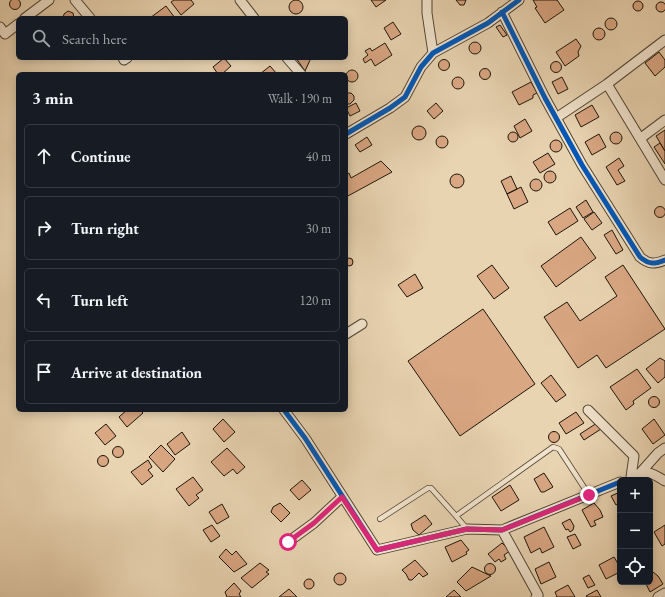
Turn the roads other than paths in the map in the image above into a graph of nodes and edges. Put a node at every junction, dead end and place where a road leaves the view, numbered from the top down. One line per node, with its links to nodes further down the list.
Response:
1 (49, 0): 7 (street)
2 (75, 0): 8 (street)
3 (240, 0): 9 (street)
4 (427, 0): 13 (street)
5 (519, 0): 6 (street)
6 (502, 12): 13 (street); 17 (street)
7 (29, 16)
8 (88, 16)
9 (252, 16)
10 (16, 26): 11 (street)
11 (0, 27)
12 (665, 40): 16 (street)
13 (433, 53): 19 (street)
14 (289, 60): 15 (street)
15 (299, 72)
16 (607, 84): 17 (street); 20 (street)
17 (556, 118): 22 (street)
18 (665, 120): 20 (street)
19 (348, 130)
20 (641, 138): 21 (street)
21 (665, 180)
22 (665, 260)
23 (362, 324): 24 (street)
24 (348, 333)
25 (588, 410): 29 (street)
26 (286, 412): 34 (street)
27 (665, 448): 28 (street)
28 (641, 472): 30 (street); 31 (street)
29 (627, 477)
30 (629, 477)
31 (665, 481)
32 (617, 483): 33 (street)
33 (589, 495): 35 (lane); 38 (street)
34 (342, 497): 37 (street); 39 (street)
35 (456, 516): 36 (lane); 37 (lane)
36 (380, 519)
37 (467, 529): 38 (street)
38 (502, 530): 41 (street)
39 (288, 542)
40 (665, 593): 42 (street)
41 (536, 597)
42 (658, 597)

